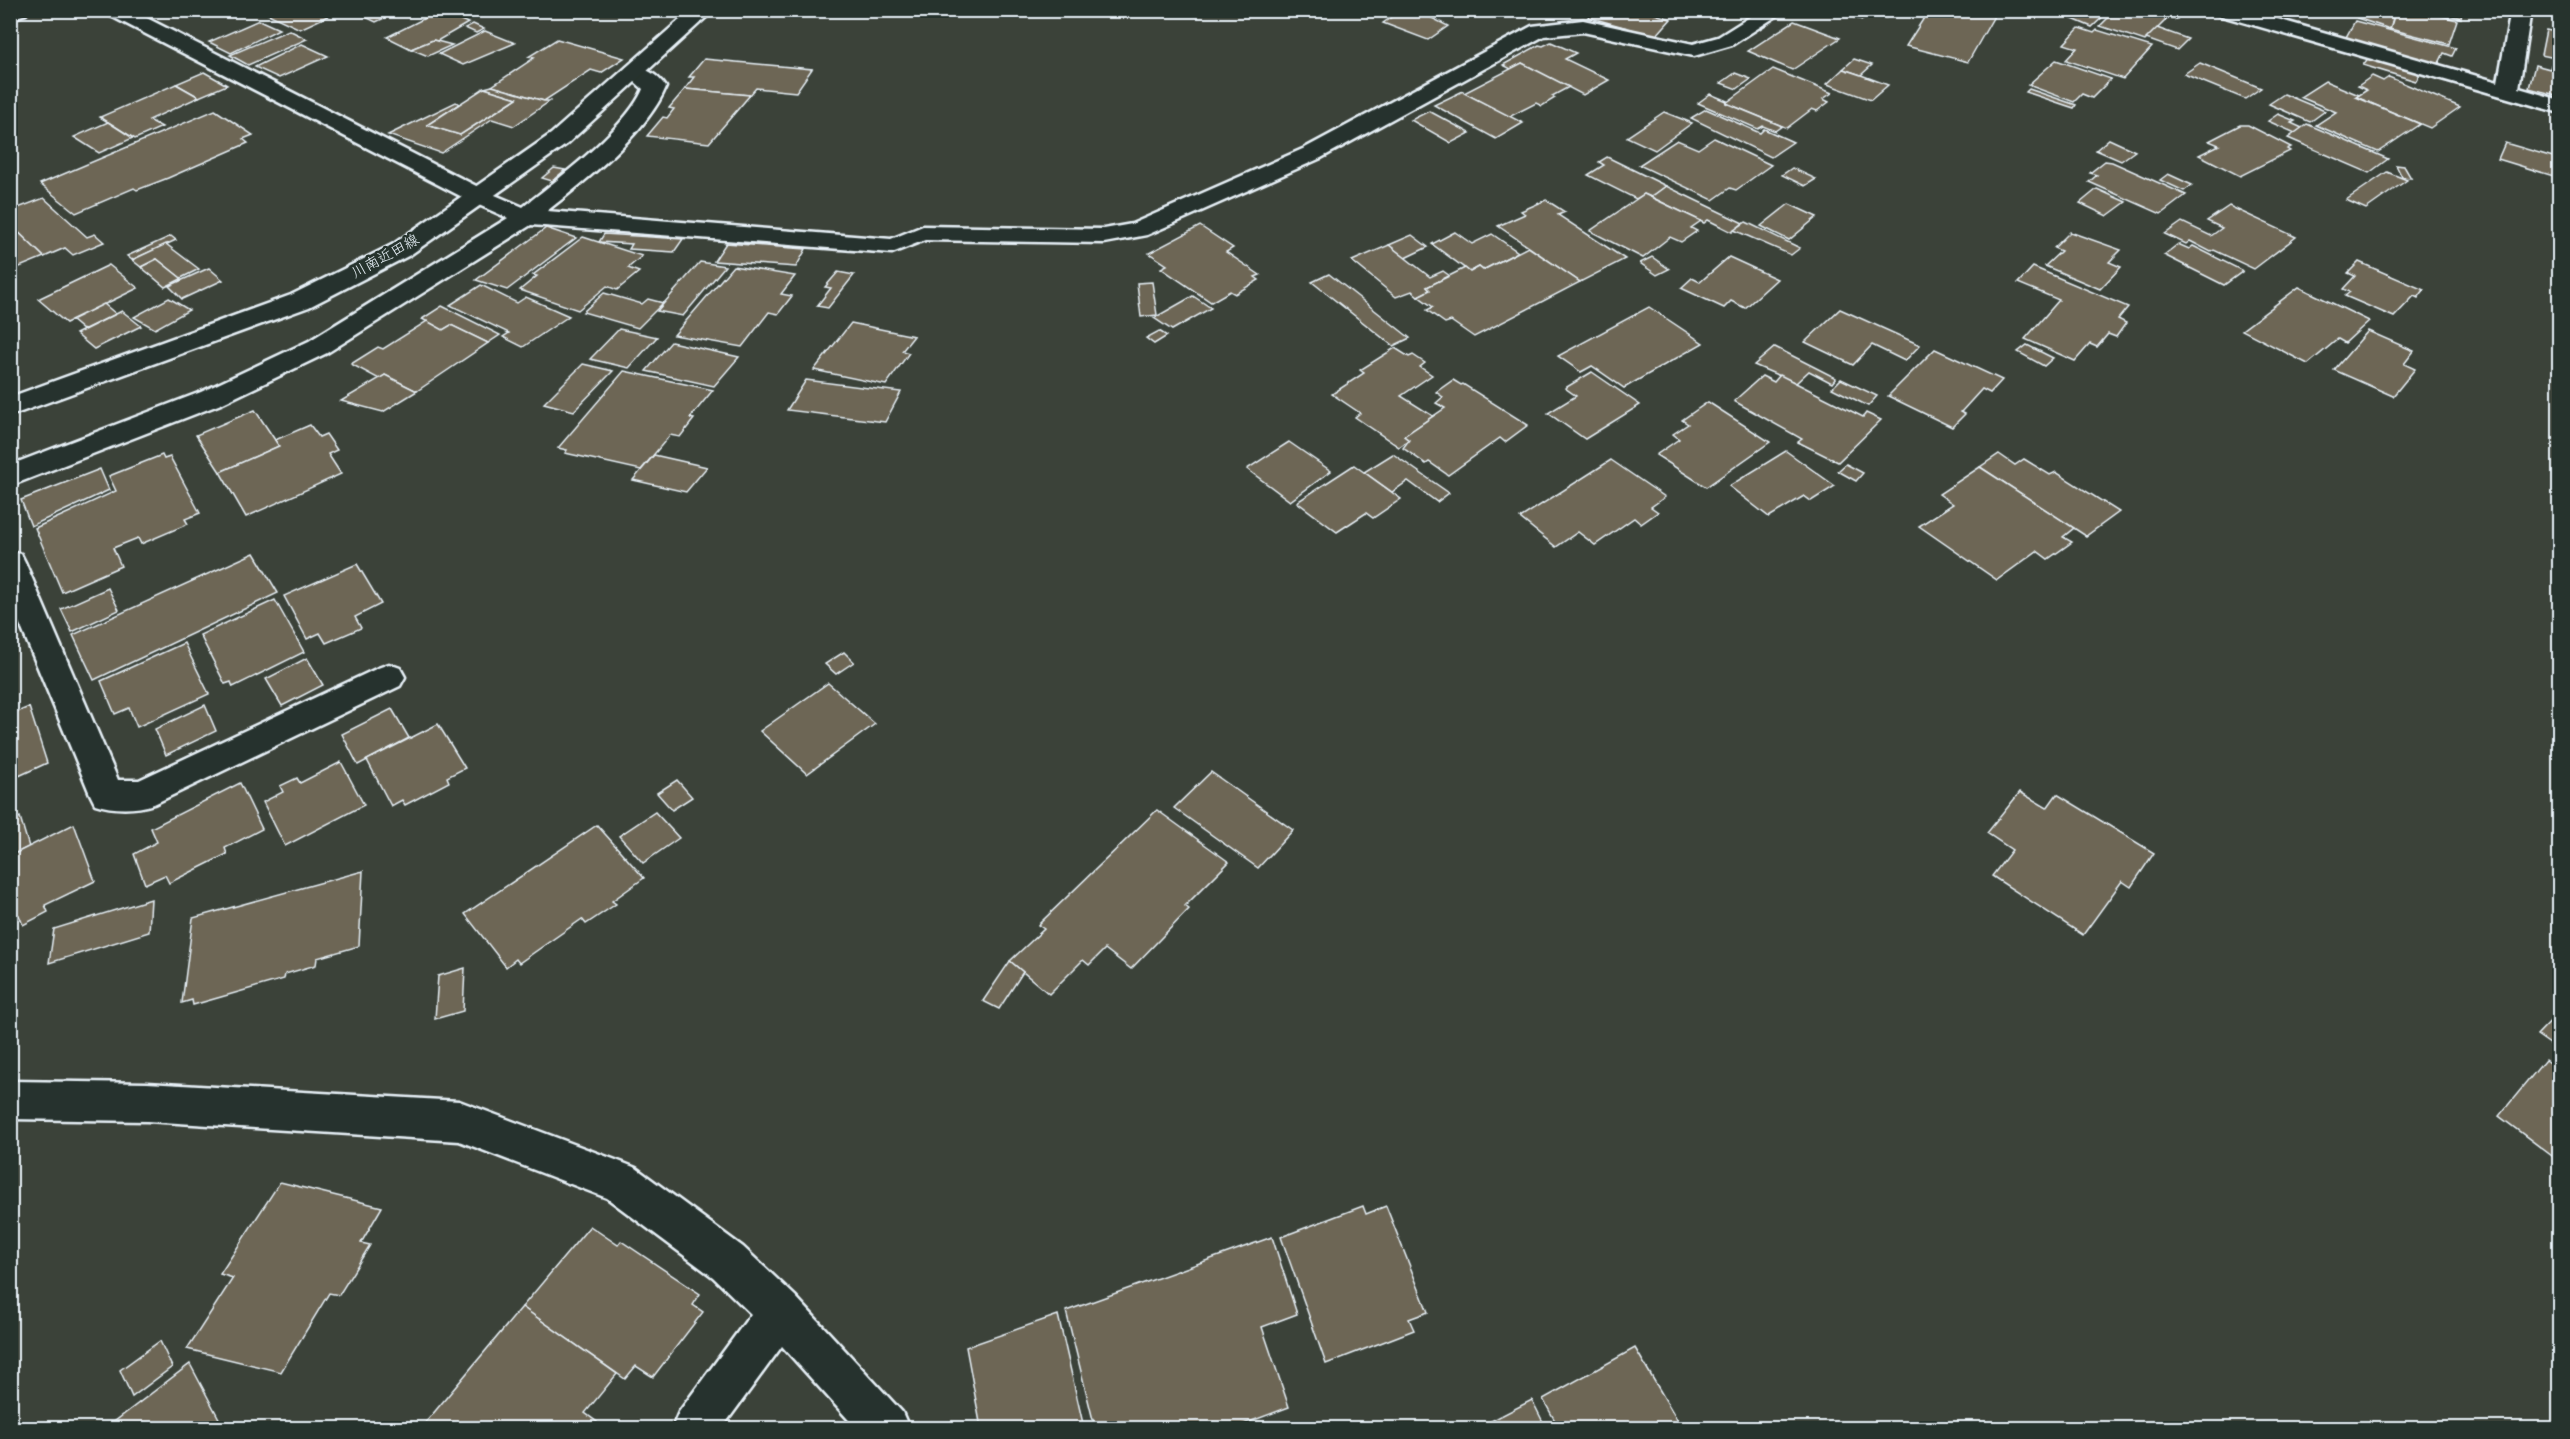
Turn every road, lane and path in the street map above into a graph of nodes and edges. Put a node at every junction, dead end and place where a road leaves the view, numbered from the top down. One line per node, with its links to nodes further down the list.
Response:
1 (19, 10): 7 (street)
2 (114, 10): 11 (street)
3 (704, 10): 8 (street, 川南近田線)
4 (1776, 10): 12 (street)
5 (2222, 10): 9 (street)
6 (2521, 10): 9 (street)
7 (10, 13)
8 (635, 72): 11 (street, 川南近田線); 12 (street)
9 (2507, 93): 10 (street)
10 (2559, 107)
11 (480, 197): 12 (street); 13 (street, 川南近田線)
12 (526, 217): 14 (street)
13 (10, 407)
14 (10, 476)
15 (10, 562): 16 (street)
16 (389, 677)
17 (10, 1100): 18 (street)
18 (780, 1311): 19 (street); 20 (street)
19 (695, 1428)
20 (886, 1428)

